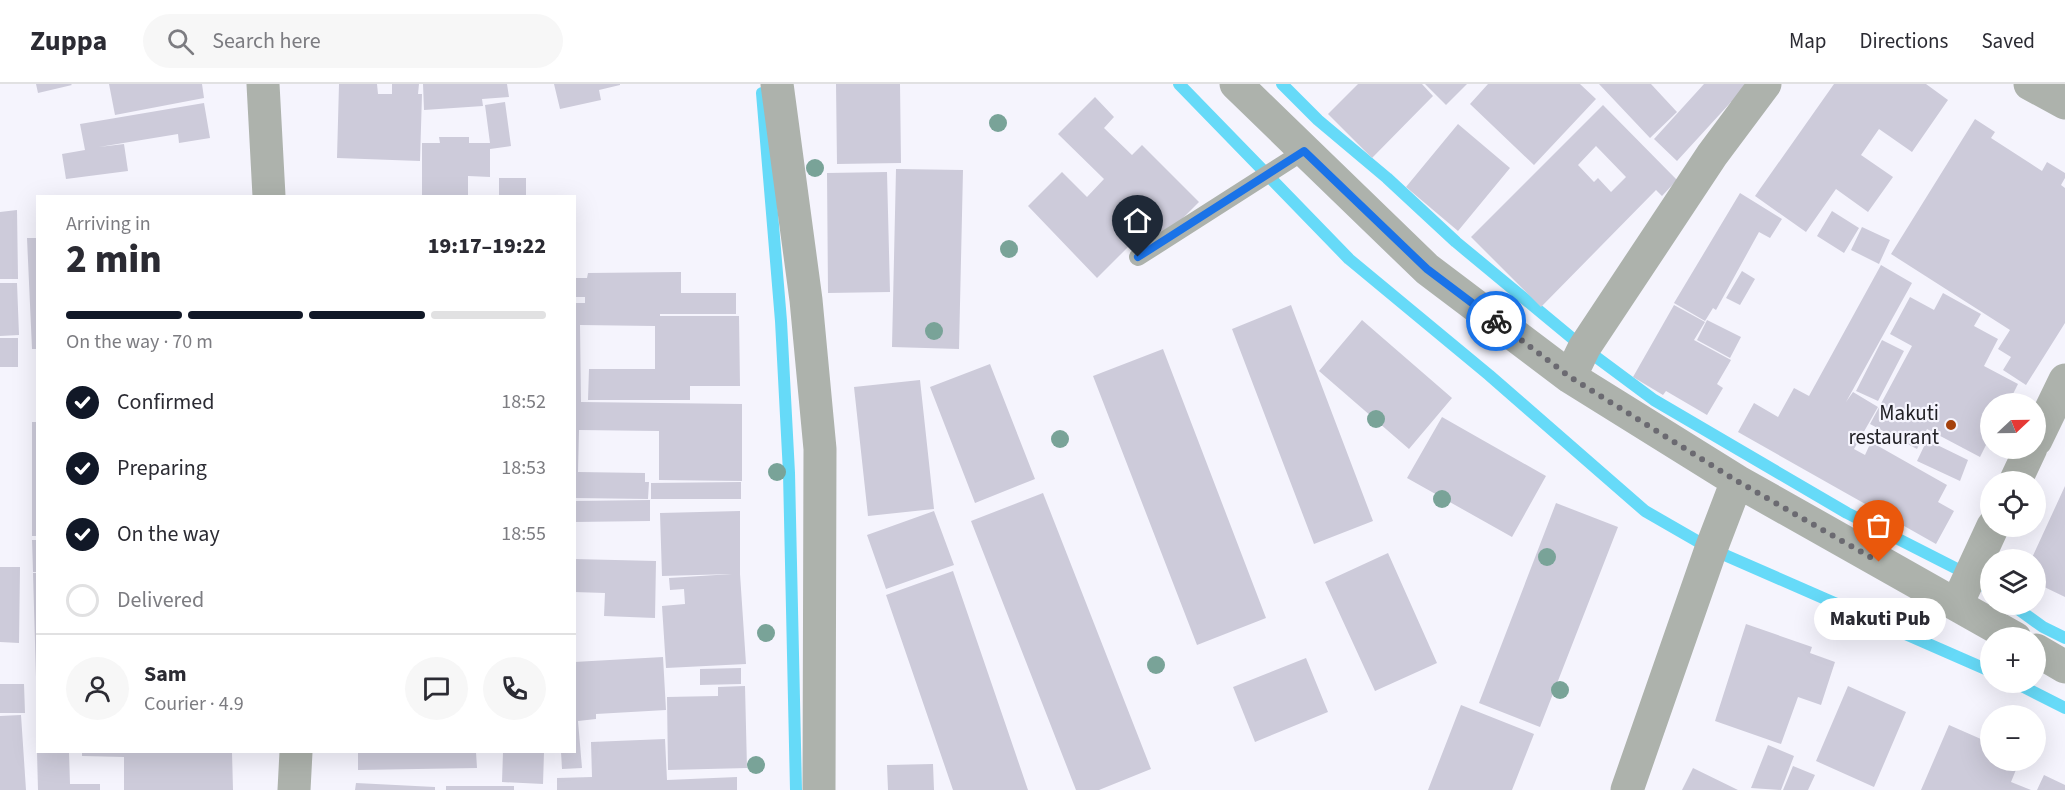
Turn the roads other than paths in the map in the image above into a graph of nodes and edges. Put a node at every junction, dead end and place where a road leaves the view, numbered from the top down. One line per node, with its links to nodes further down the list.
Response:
1 (263, 84): 8 (street)
2 (777, 84): 21 (street)
3 (1236, 84): 7 (street)
4 (1765, 84): 10 (street)
5 (2030, 84): 6 (street)
6 (2065, 104)
7 (1304, 151): 9 (lane); 10 (street)
8 (269, 195)
9 (1138, 257)
10 (1570, 377): 13 (street)
11 (2065, 380): 12 (street)
12 (2046, 419)
13 (1737, 481): 15 (street); 22 (street)
14 (1988, 537): 15 (street)
15 (1957, 604): 16 (street)
16 (1996, 627)
17 (2046, 656): 18 (street)
18 (2065, 667)
19 (296, 753): 20 (street)
20 (294, 790)
21 (819, 790)
22 (1627, 790)

